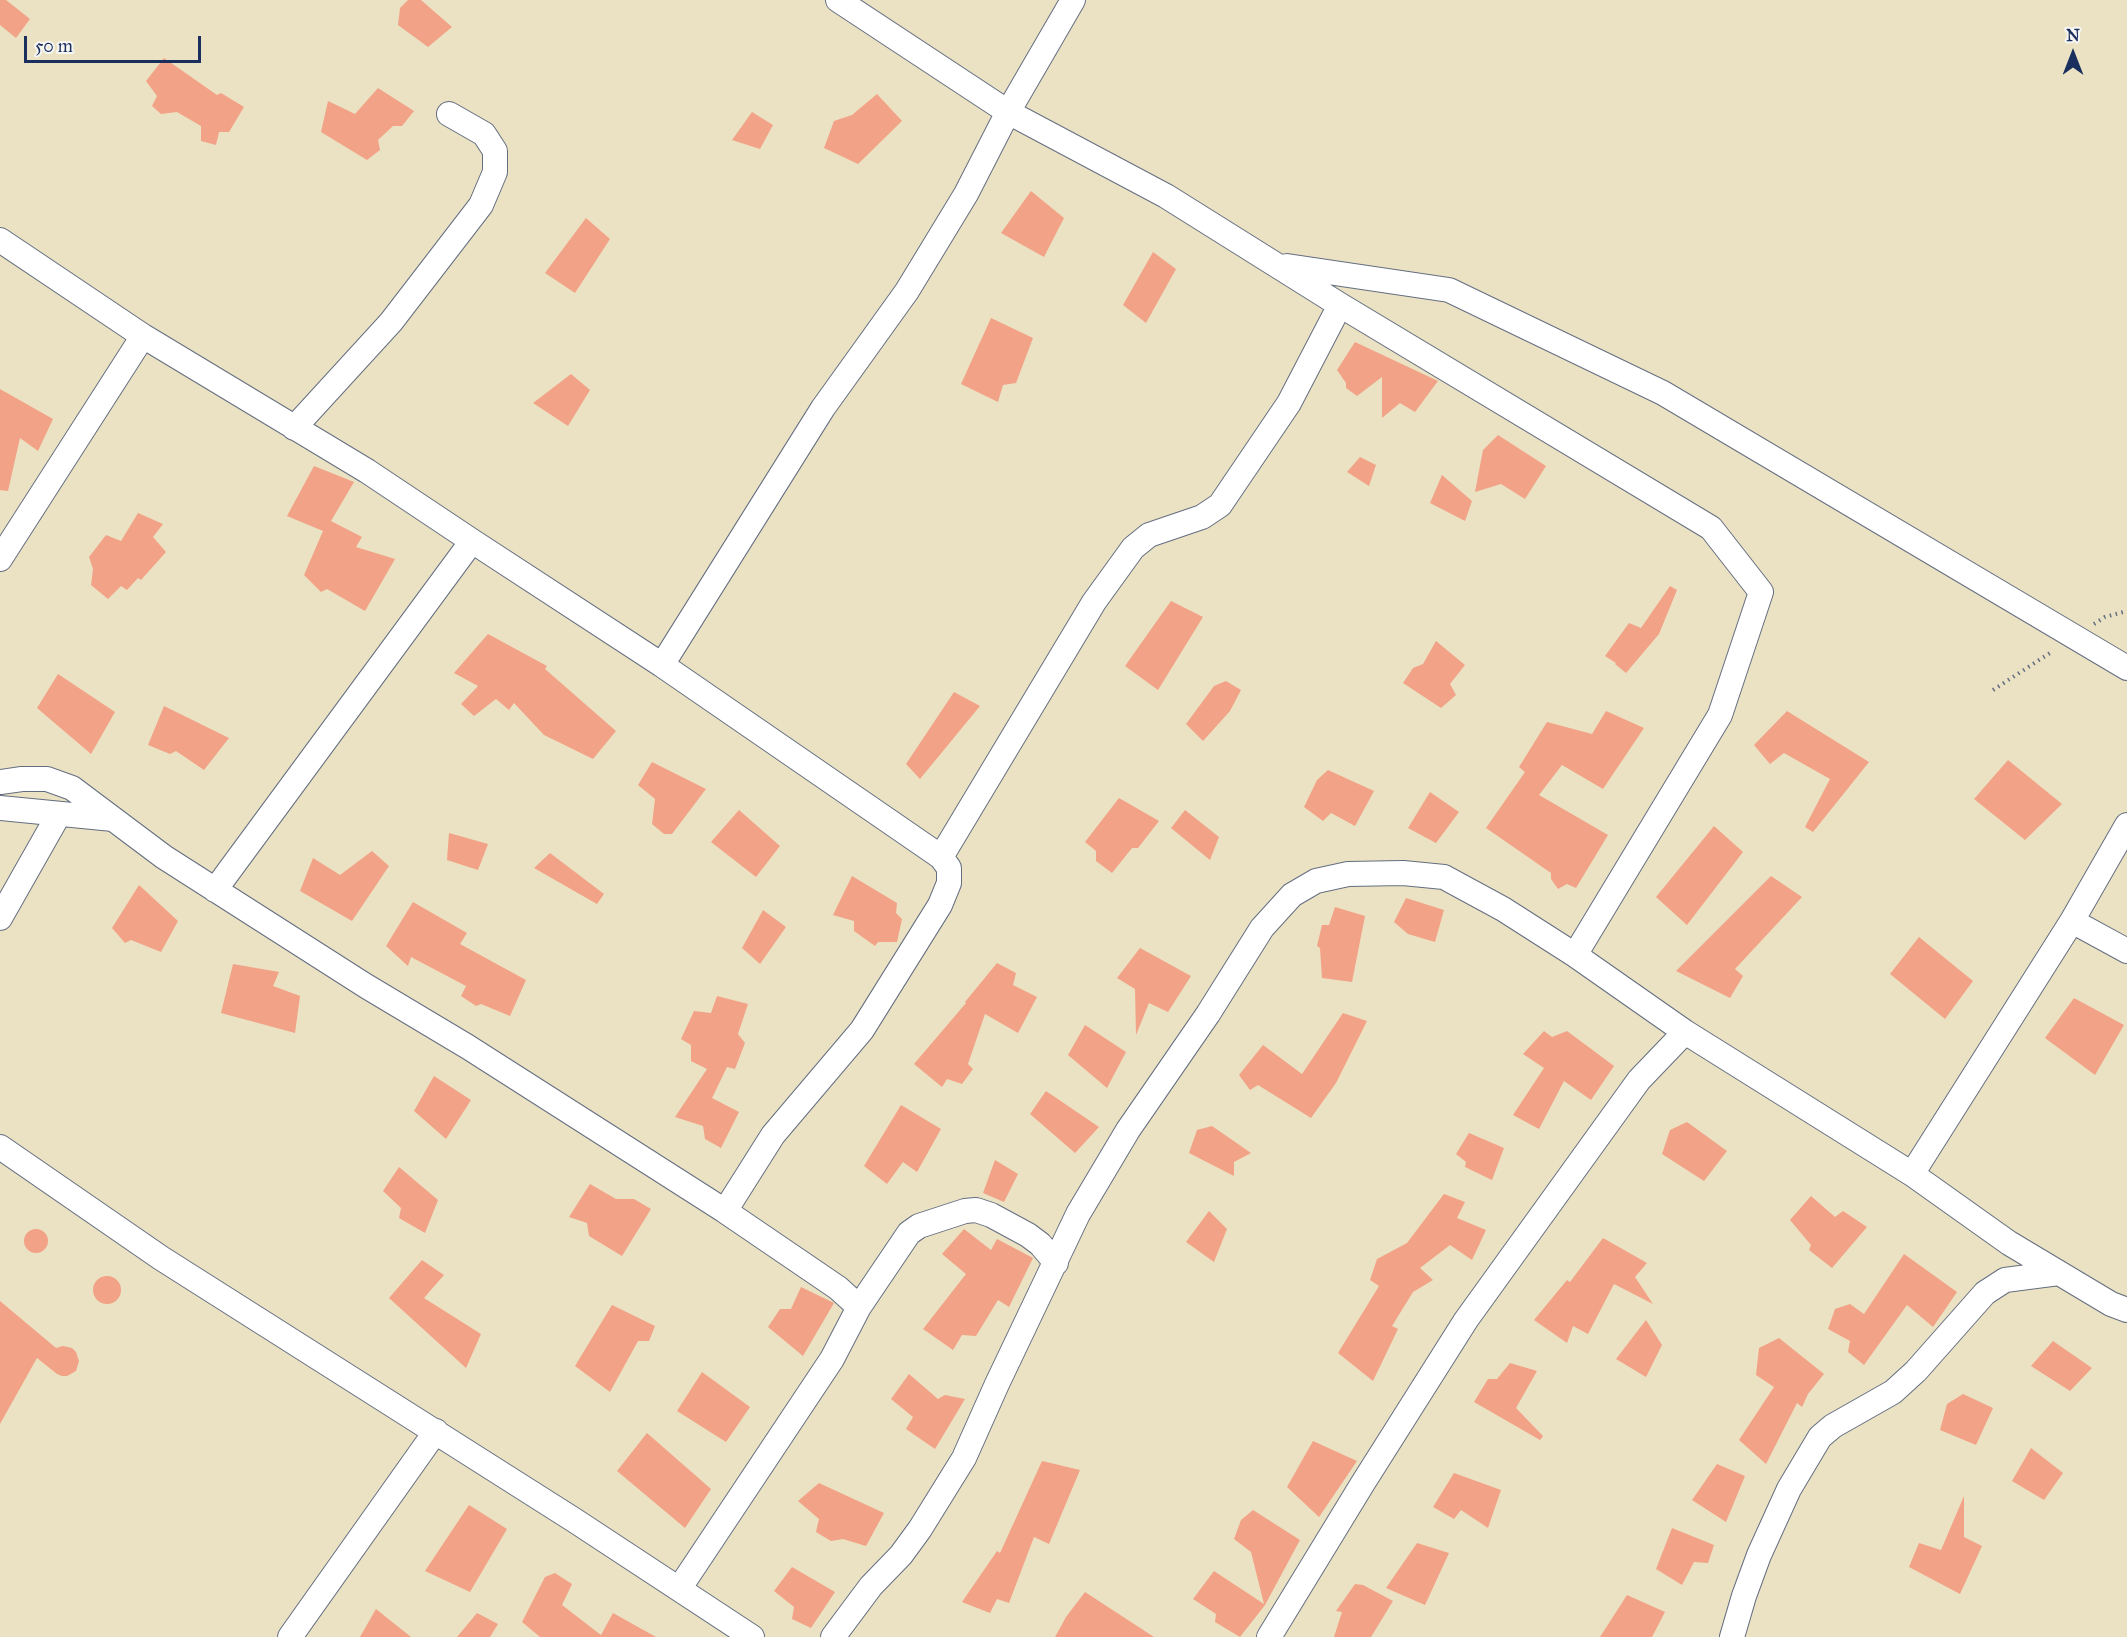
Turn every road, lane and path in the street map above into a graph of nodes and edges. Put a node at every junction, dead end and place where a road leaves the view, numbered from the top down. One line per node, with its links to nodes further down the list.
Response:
1 (838, 0): 3 (street)
2 (1073, 0): 3 (street)
3 (1008, 112): 6 (street); 12 (street)
4 (449, 114): 9 (street)
5 (0, 240): 8 (street)
6 (1276, 264): 7 (street); 13 (street)
7 (1340, 305): 19 (street); 24 (street)
8 (143, 336): 9 (street); 11 (street)
9 (294, 428): 10 (street)
10 (472, 541): 12 (street); 20 (street)
11 (0, 559)
12 (662, 665): 19 (street)
13 (2127, 668)
14 (0, 782): 17 (street)
15 (0, 808): 16 (street)
16 (59, 814): 17 (street); 21 (street)
17 (113, 819): 20 (street)
18 (2127, 825): 22 (street)
19 (941, 857): 28 (street)
20 (215, 890): 28 (street)
21 (0, 918)
22 (2072, 921): 23 (street); 27 (street)
23 (2127, 951)
24 (1575, 955): 25 (street); 29 (street)
25 (1685, 1032): 27 (street); 38 (street)
26 (0, 1147): 33 (street)
27 (1912, 1174): 30 (street)
28 (725, 1211): 31 (street)
29 (1056, 1263): 31 (street); 37 (street)
30 (2059, 1273): 32 (street); 39 (street)
31 (859, 1307): 34 (street)
32 (2127, 1310)
33 (436, 1431): 34 (street); 35 (street)
34 (679, 1589): 36 (street)
35 (290, 1637)
36 (752, 1637)
37 (834, 1637)
38 (1269, 1637)
39 (1732, 1637)

